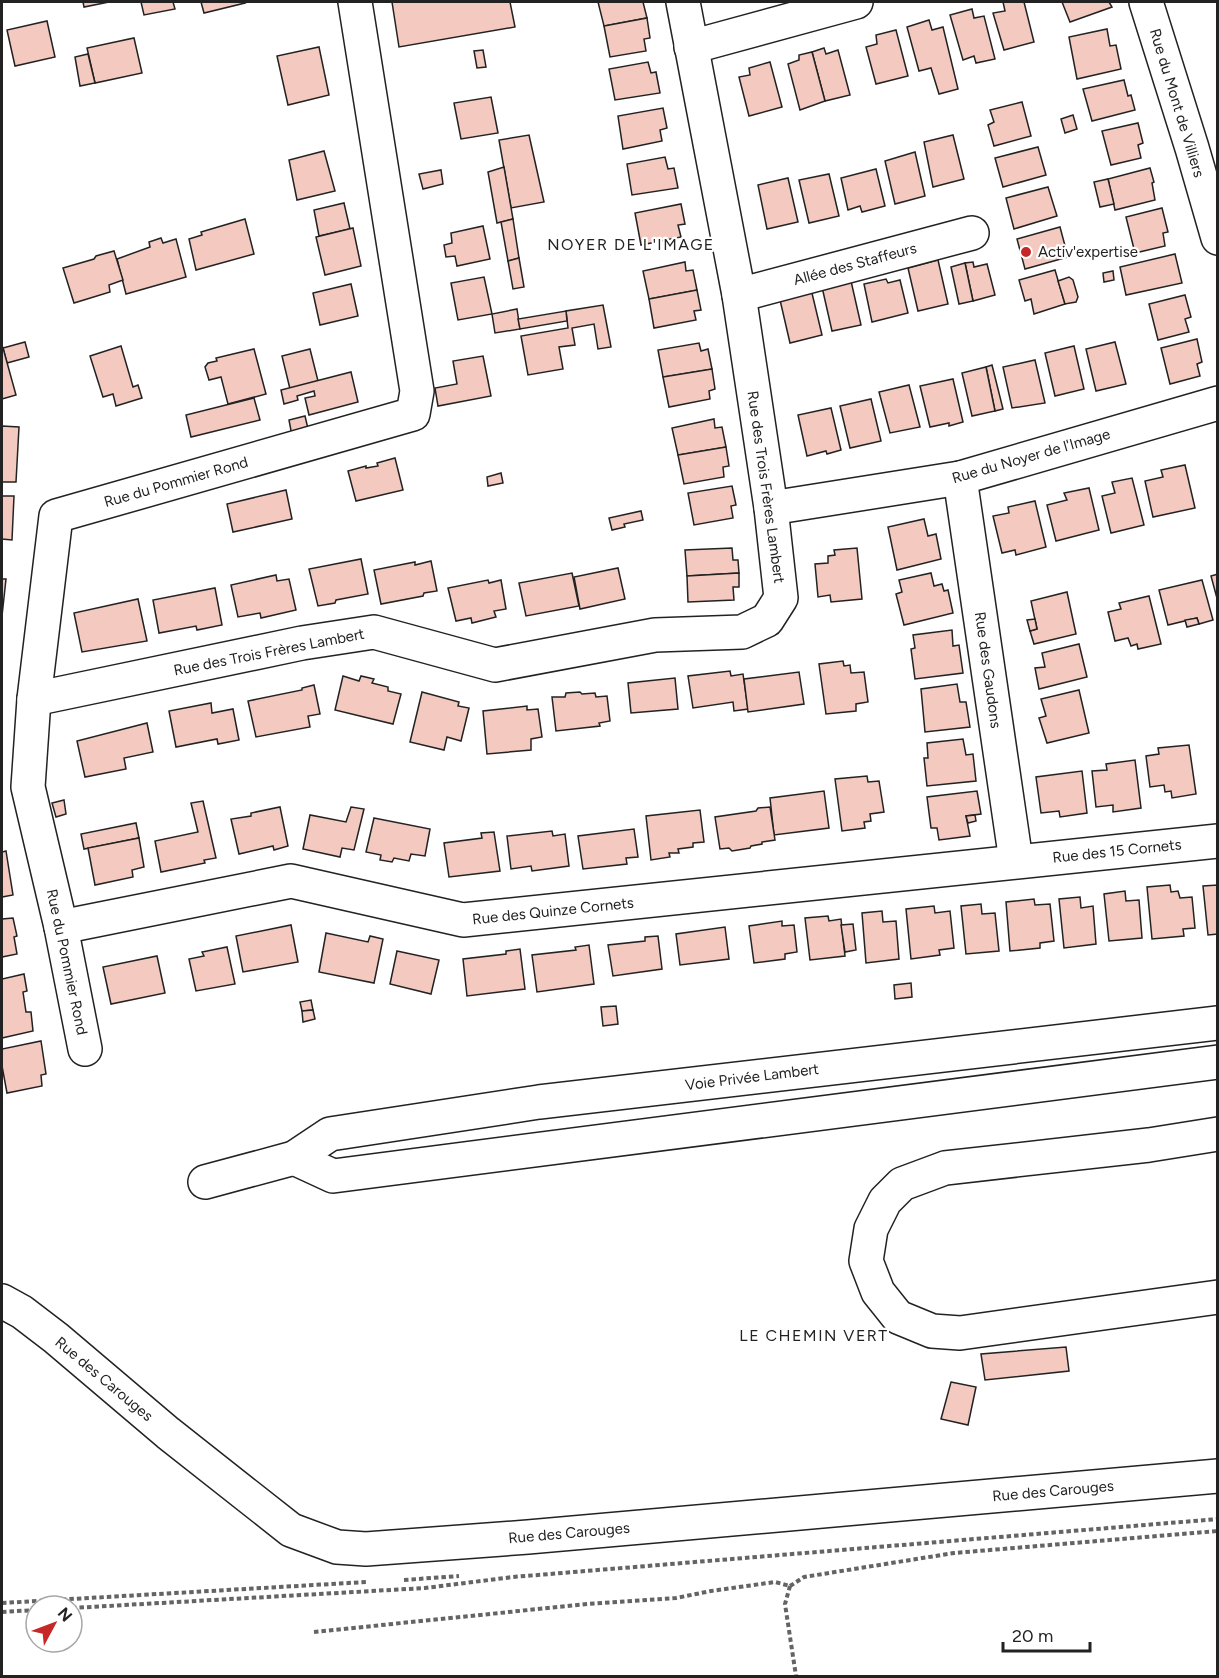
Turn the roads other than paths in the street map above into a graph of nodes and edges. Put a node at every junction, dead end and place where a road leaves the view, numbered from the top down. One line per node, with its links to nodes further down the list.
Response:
1 (355, 2): 12 (street, Rue du Pommier Rond)
2 (682, 2): 5 (street, Rue des Trois Frères Lambert)
3 (856, 2): 5 (street)
4 (1146, 2): 7 (street, Rue du Mont de Villiers)
5 (691, 47): 8 (street, Rue des Trois Frères Lambert)
6 (972, 233): 8 (street, Allée des Staffeurs)
7 (1218, 238)
8 (739, 295): 11 (street, Rue des Trois Frères Lambert)
9 (1218, 403): 10 (street, Rue du Noyer de l'Image)
10 (960, 478): 11 (street, Rue du Noyer de l'Image); 14 (street, Rue des Gaudons)
11 (771, 508): 12 (street, Rue des Trois Frères Lambert)
12 (34, 699): 15 (street, Rue du Pommier Rond)
13 (1218, 841): 14 (street, Rue des 15 Cornets)
14 (1016, 861): 15 (street, Rue des Quinze Cornets)
15 (60, 927): 17 (street, Rue du Pommier Rond)
16 (1218, 1023): 20 (street, Voie Privée Lambert)
17 (85, 1048)
18 (1218, 1062): 20 (street)
19 (1218, 1134): 22 (street)
20 (294, 1158): 21 (street, Voie Privée Lambert)
21 (205, 1182)
22 (1218, 1298)
23 (2, 1301): 24 (street, Rue des Carouges)
24 (1218, 1476)

